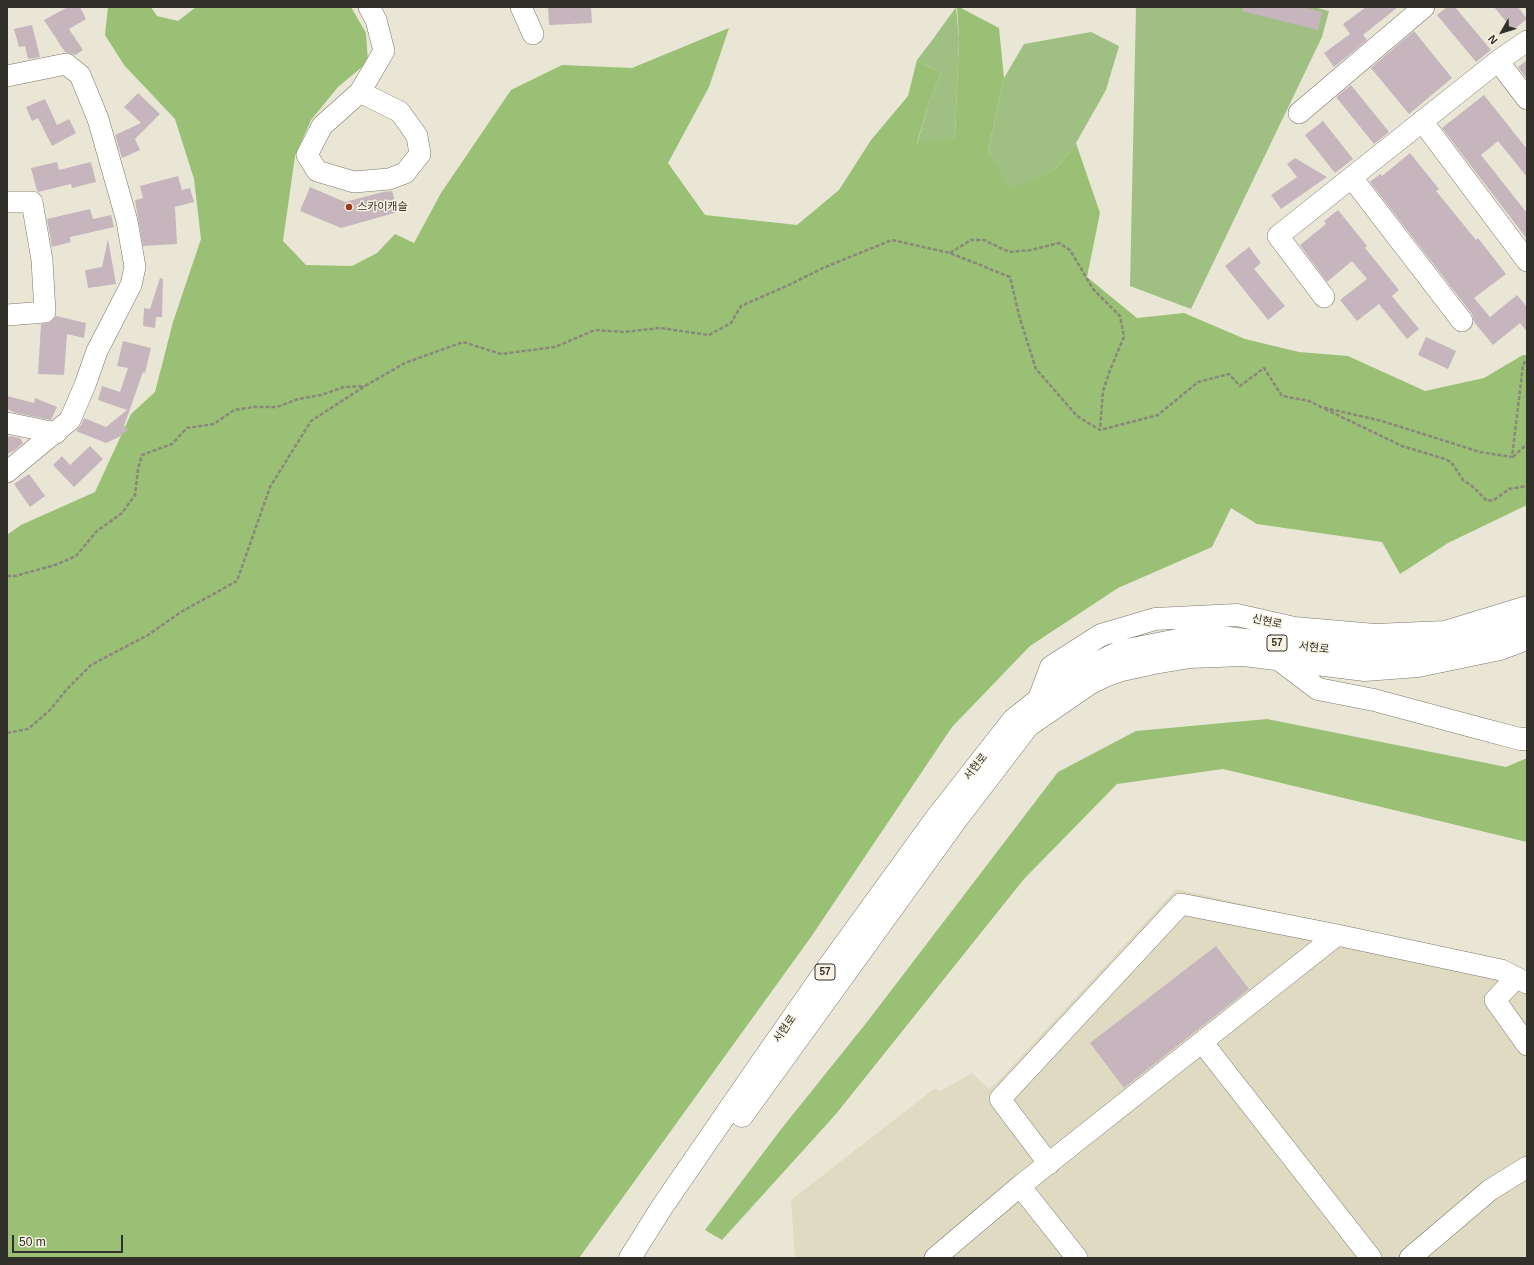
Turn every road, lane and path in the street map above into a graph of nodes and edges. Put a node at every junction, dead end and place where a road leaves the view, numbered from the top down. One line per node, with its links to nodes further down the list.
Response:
1 (369, 7): 8 (street)
2 (521, 7): 4 (street)
3 (1424, 7): 10 (street)
4 (533, 34)
5 (1527, 41): 6 (street)
6 (1498, 61): 9 (street); 11 (street)
7 (7, 76): 24 (street)
8 (360, 92): 8 (street)
9 (1527, 99)
10 (1299, 113)
11 (1422, 121): 12 (street); 15 (street)
12 (1352, 178): 16 (street); 18 (street)
13 (7, 202): 17 (street)
14 (950, 253): 20 (path); 23 (path); 23 (path)
15 (1527, 261)
16 (1324, 297)
17 (7, 315)
18 (1462, 320)
19 (1527, 359): 26 (path)
20 (365, 386): 29 (path); 35 (path)
21 (1321, 407): 23 (path); 26 (path); 28 (path)
22 (7, 423): 24 (street)
23 (1100, 430)
24 (56, 433): 27 (street)
25 (1527, 444): 26 (path)
26 (1512, 457)
27 (7, 472)
28 (1527, 486)
29 (7, 576)
30 (1527, 607): 34 (main road, 신현로)
31 (1527, 622): 34 (main road, 서현로 / 57)
32 (1527, 639): 33 (main road, 서현로 / 57)
33 (1280, 660): 36 (main road); 45 (main road, 서현로 / 57)
34 (1038, 700): 44 (main road, 서현로 / 57)
35 (7, 733)
36 (1527, 738)
37 (1337, 935): 38 (street); 39 (street); 41 (street)
38 (1521, 981): 40 (street)
39 (1202, 1042): 41 (street); 48 (street)
40 (1527, 1044)
41 (1049, 1164): 43 (street)
42 (1527, 1168): 49 (street)
43 (1020, 1186): 46 (street); 47 (street)
44 (630, 1258)
45 (644, 1258)
46 (935, 1258)
47 (1077, 1258)
48 (1371, 1258)
49 (1410, 1258)

